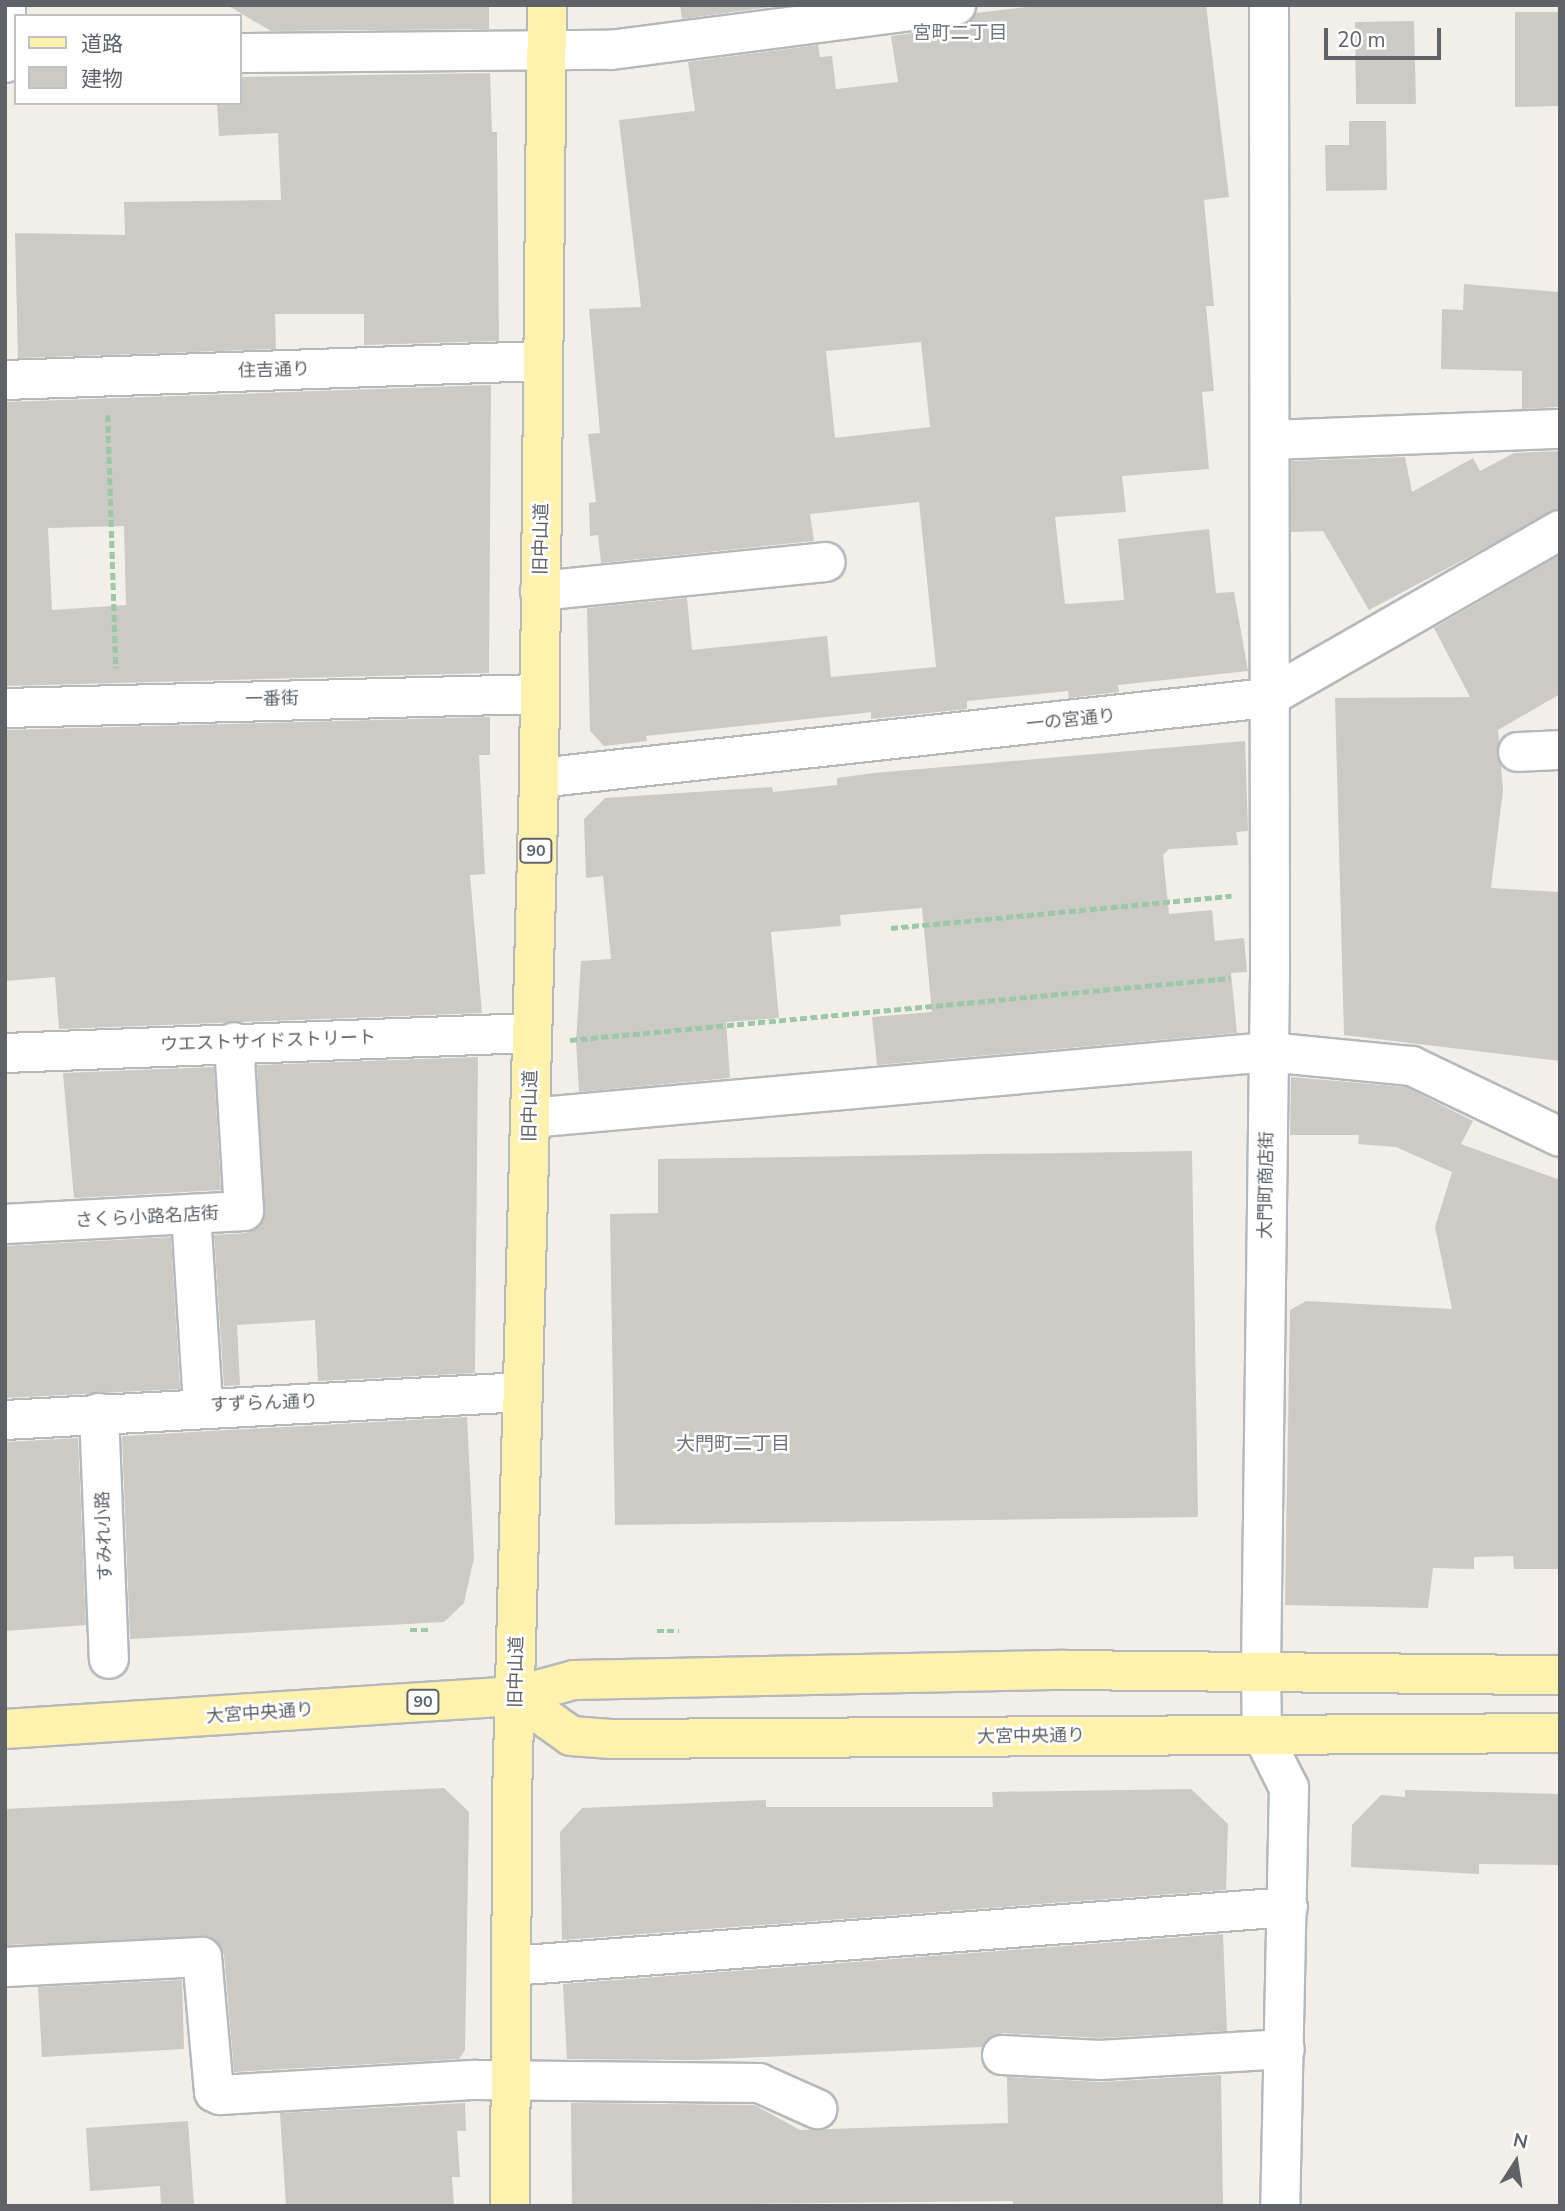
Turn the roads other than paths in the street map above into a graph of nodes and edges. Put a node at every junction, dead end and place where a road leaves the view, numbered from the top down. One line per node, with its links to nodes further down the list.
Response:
1 (6, 5): 7 (street)
2 (547, 5): 5 (main road, 旧中山道 / 90)
3 (956, 5): 5 (street)
4 (1279, 6): 12 (street, 大門町商店街)
5 (547, 50): 6 (street); 9 (main road, 旧中山道 / 90)
6 (242, 53)
7 (5, 55): 8 (street)
8 (5, 63)
9 (542, 361): 10 (street, 住吉通り); 15 (main road, 旧中山道 / 90)
10 (5, 380)
11 (1560, 429): 12 (street)
12 (1270, 440): 17 (street, 大門町商店街)
13 (1560, 530): 17 (street, 一の宮通り)
14 (826, 562): 15 (street)
15 (540, 591): 16 (main road, 旧中山道 / 90)
16 (540, 694): 18 (street, 一番街); 21 (main road, 旧中山道 / 90)
17 (1267, 698): 21 (street, 一の宮通り); 24 (street, 大門町商店街)
18 (5, 708)
19 (1560, 750): 20 (street)
20 (1518, 752)
21 (539, 778): 22 (main road, 旧中山道 / 90)
22 (531, 1038): 23 (street, ウエストサイドストリート); 26 (main road, 旧中山道 / 90)
23 (234, 1042): 25 (street, ウエストサイドストリート); 28 (street, さくら小路名店街)
24 (1268, 1052): 26 (street); 27 (street); 35 (street, 大門町商店街)
25 (5, 1053)
26 (530, 1118): 30 (main road, 旧中山道 / 90)
27 (1551, 1124)
28 (191, 1214): 29 (street, さくら小路名店街); 31 (street)
29 (5, 1224)
30 (523, 1392): 31 (street, すずらん通り); 37 (main road, 旧中山道 / 90)
31 (203, 1406): 32 (street, すずらん通り)
32 (99, 1413): 33 (street, すずらん通り); 34 (street, すみれ小路)
33 (5, 1420)
34 (109, 1659)
35 (1261, 1672): 36 (main road, 大宮中央通り); 37 (main road, 大宮中央通り); 40 (street, 大門町商店街)
36 (1560, 1675)
37 (515, 1696): 38 (main road, 大宮中央通り / 90); 40 (main road, 大宮中央通り); 42 (main road, 旧中山道)
38 (5, 1729)
39 (1560, 1733): 40 (main road, 大宮中央通り)
40 (1262, 1734): 41 (street)
41 (1288, 1907): 42 (street); 44 (street)
42 (512, 1966): 46 (main road, 旧中山道)
43 (5, 1967): 46 (street)
44 (1285, 2049): 45 (street); 49 (street)
45 (1002, 2055)
46 (512, 2081): 47 (street); 48 (main road, 旧中山道)
47 (817, 2109)
48 (510, 2206)
49 (1280, 2206)

